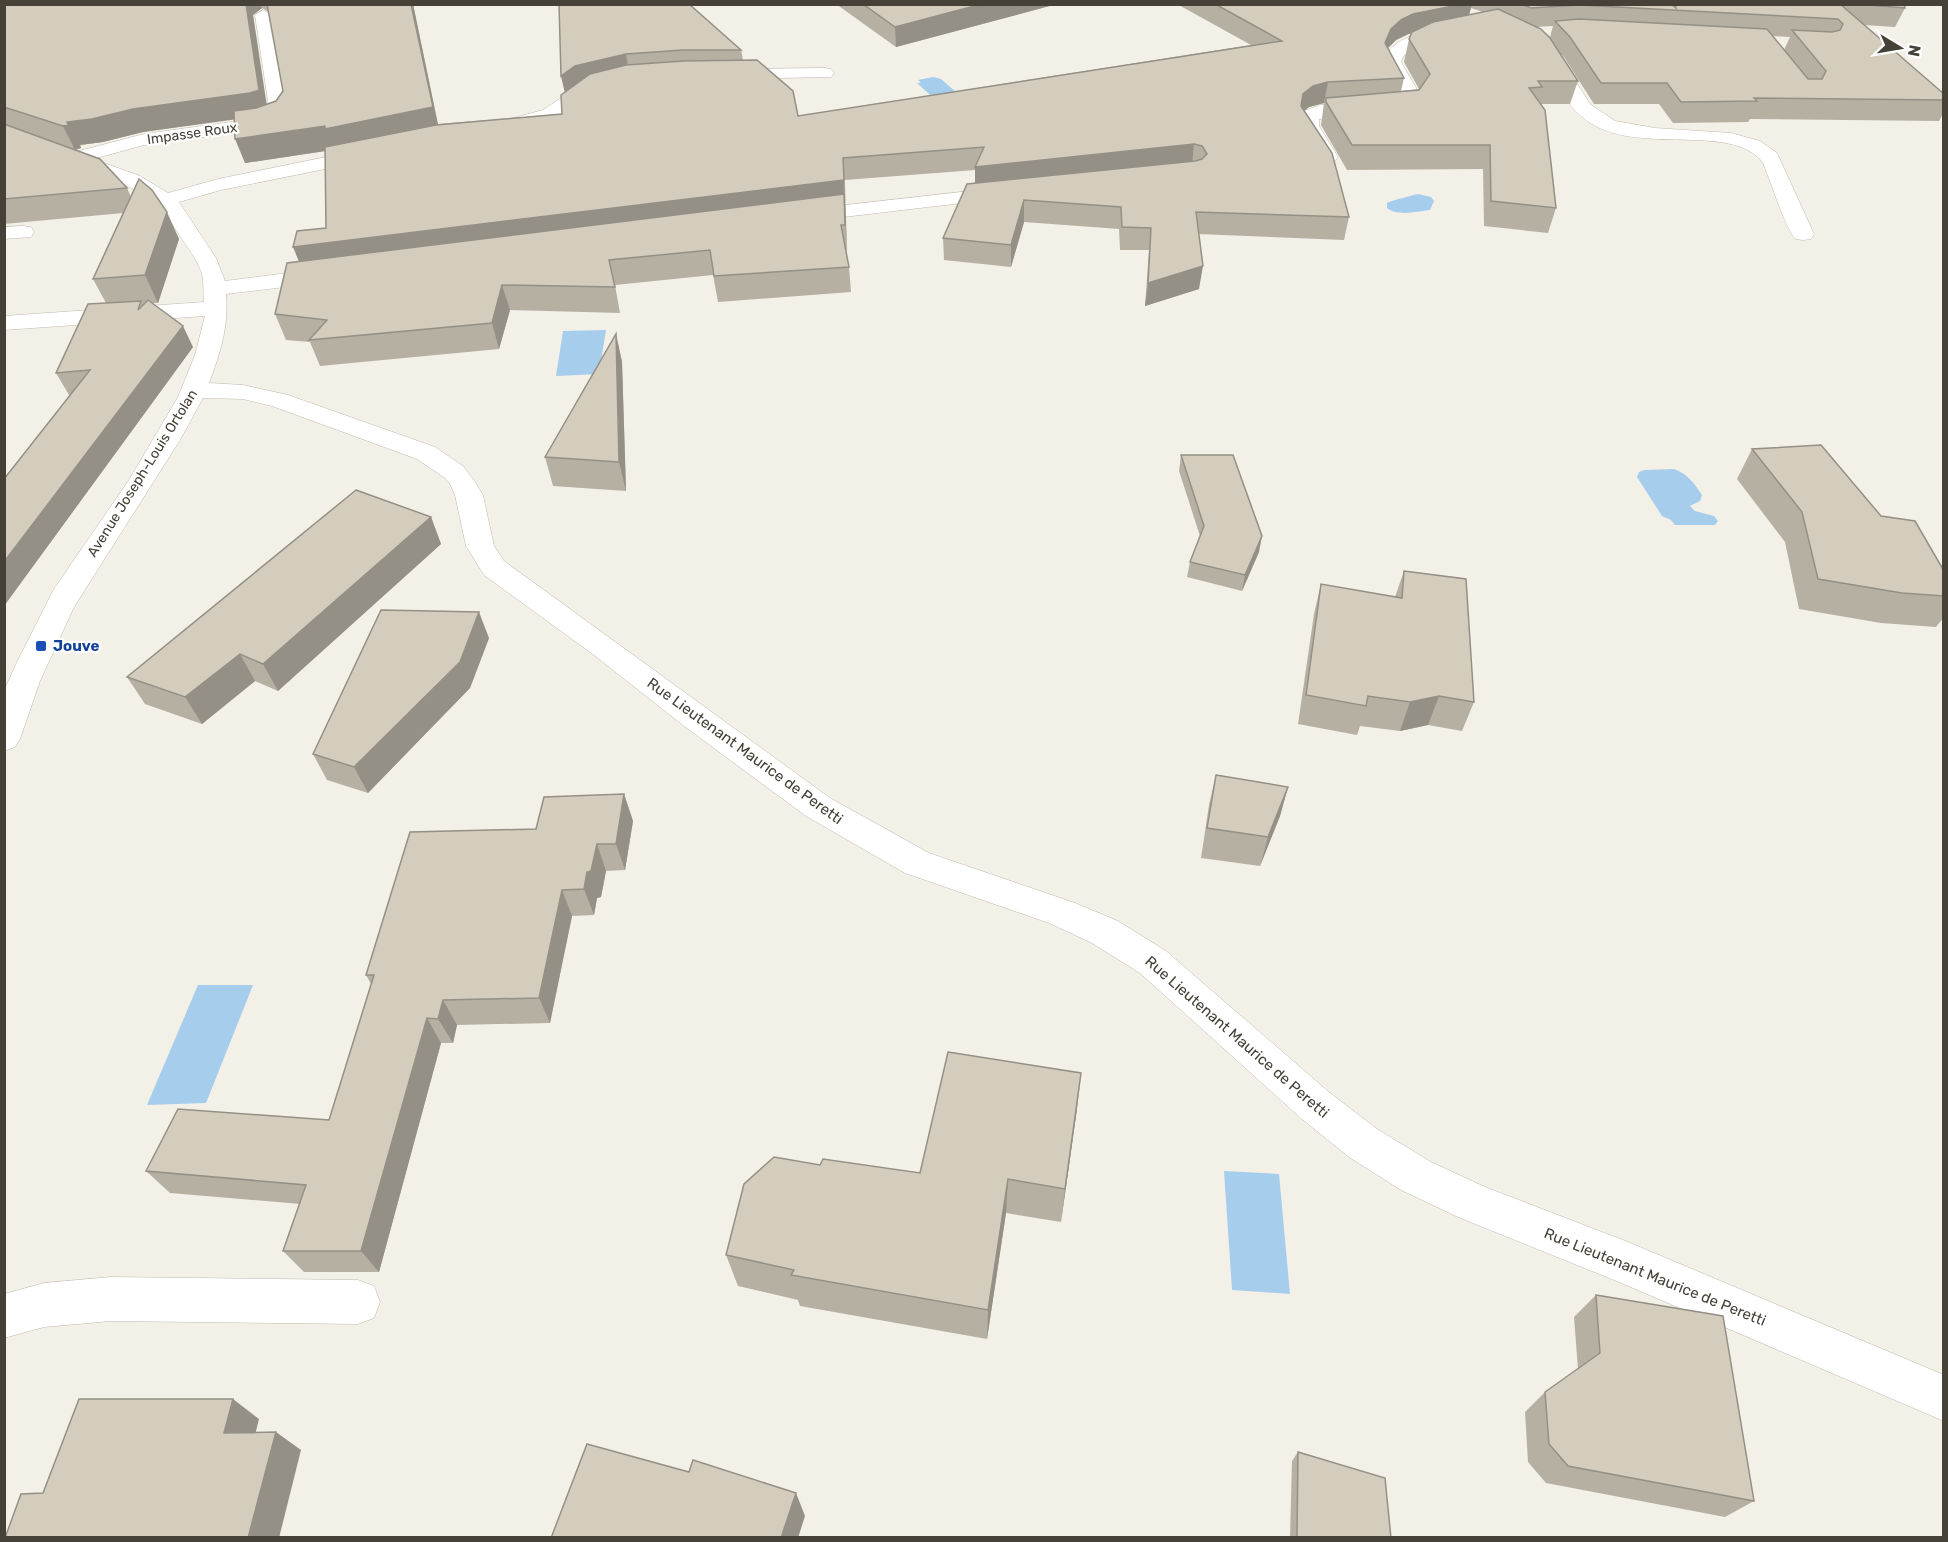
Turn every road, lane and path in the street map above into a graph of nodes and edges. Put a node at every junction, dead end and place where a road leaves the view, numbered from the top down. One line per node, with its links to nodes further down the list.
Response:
1 (263, 15): 10 (street, Impasse Roux)
2 (1468, 31): 11 (street)
3 (1536, 42): 15 (street)
4 (714, 73): 5 (street)
5 (825, 73)
6 (620, 80): 7 (street)
7 (490, 129)
8 (4, 133): 10 (street, Avenue Joseph-Louis Ortolan)
9 (388, 150): 13 (street)
10 (74, 159): 13 (street, Avenue Joseph-Louis Ortolan)
11 (1335, 168)
12 (1025, 191): 14 (street)
13 (165, 200): 17 (street, Avenue Joseph-Louis Ortolan)
14 (776, 219)
15 (1803, 234)
16 (344, 273): 17 (street)
17 (216, 298): 18 (street); 19 (street, Avenue Joseph-Louis Ortolan)
18 (4, 323)
19 (195, 390): 20 (street, Avenue Joseph-Louis Ortolan); 23 (street, Rue Lieutenant Maurice de Peretti)
20 (4, 739)
21 (358, 1302): 22 (street)
22 (4, 1316)
23 (1944, 1398)

